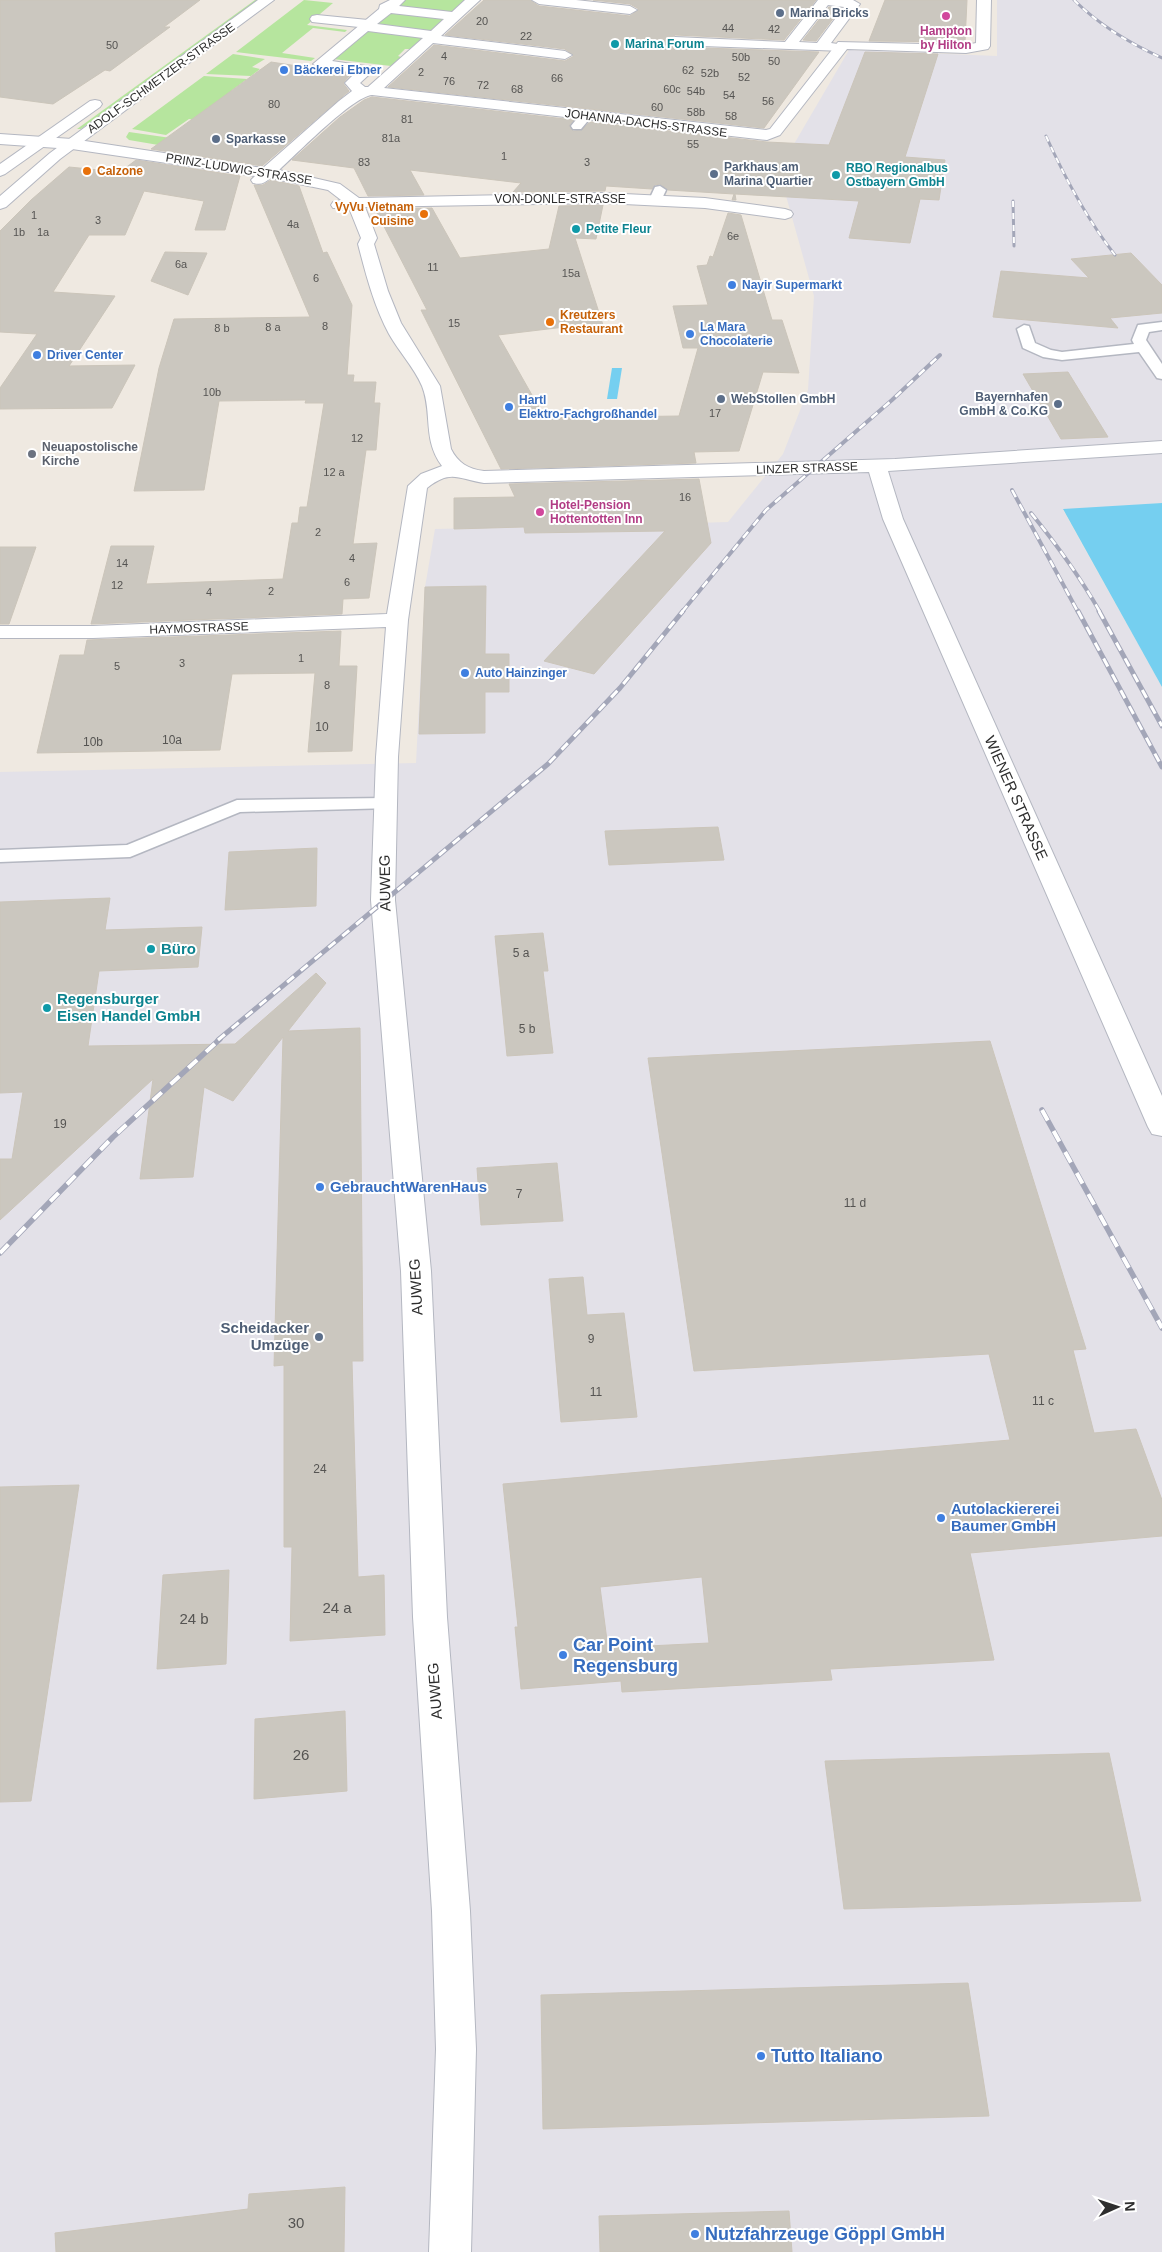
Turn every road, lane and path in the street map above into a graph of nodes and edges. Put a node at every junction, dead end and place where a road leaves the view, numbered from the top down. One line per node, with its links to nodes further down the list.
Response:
1 (267, 0): 21 (street, ADOLF-SCHMETZER-STRASSE)
2 (473, 0): 8 (street)
3 (539, 0): 7 (street)
4 (984, 0): 15 (street)
5 (825, 1): 13 (street); 14 (street)
6 (390, 5): 8 (street); 10 (street)
7 (630, 10)
8 (456, 16): 11 (street)
9 (317, 19): 10 (street)
10 (367, 26): 11 (street); 17 (street)
11 (432, 37): 16 (street); 17 (street)
12 (675, 41): 13 (street)
13 (789, 46): 14 (street)
14 (820, 47): 15 (street)
15 (839, 48): 17 (street, JOHANNA-DACHS-STRASSE)
16 (565, 55)
17 (367, 91): 26 (street)
18 (104, 98): 20 (street, ADOLF-SCHMETZER-STRASSE)
19 (0, 139): 20 (street, PRINZ-LUDWIG-STRASSE)
20 (41, 142): 21 (street, PRINZ-LUDWIG-STRASSE); 23 (street, ADOLF-SCHMETZER-STRASSE)
21 (72, 144): 24 (street, ADOLF-SCHMETZER-STRASSE); 26 (street, PRINZ-LUDWIG-STRASSE)
22 (0, 152): 23 (street, PRINZ-LUDWIG-STRASSE)
23 (23, 154): 24 (street, PRINZ-LUDWIG-STRASSE); 25 (street, ADOLF-SCHMETZER-STRASSE)
24 (55, 156): 26 (street, PRINZ-LUDWIG-STRASSE); 28 (street, ADOLF-SCHMETZER-STRASSE)
25 (0, 171)
26 (261, 178): 27 (street, PRINZ-LUDWIG-STRASSE); 29 (street, PRINZ-LUDWIG-STRASSE)
27 (355, 202): 29 (street, VON-DONLE-STRASSE); 30 (street, VON-DONLE-STRASSE); 31 (street)
28 (0, 204)
29 (335, 206): 31 (street, PRINZ-LUDWIG-STRASSE)
30 (785, 214)
31 (366, 244): 38 (street)
32 (1162, 326): 34 (lane)
33 (1024, 329): 34 (lane)
34 (1143, 347): 35 (lane)
35 (1162, 375)
36 (1162, 447): 37 (street, LINZER STRASSE)
37 (878, 466): 38 (street, LINZER STRASSE); 43 (street, WIENER STRASSE)
38 (454, 468): 39 (street, AUWEG)
39 (398, 620): 40 (street, HAYMOSTRASSE); 41 (street, AUWEG)
40 (0, 632)
41 (385, 804): 42 (lane); 44 (street, AUWEG)
42 (0, 856)
43 (1162, 1127)
44 (450, 2252)

